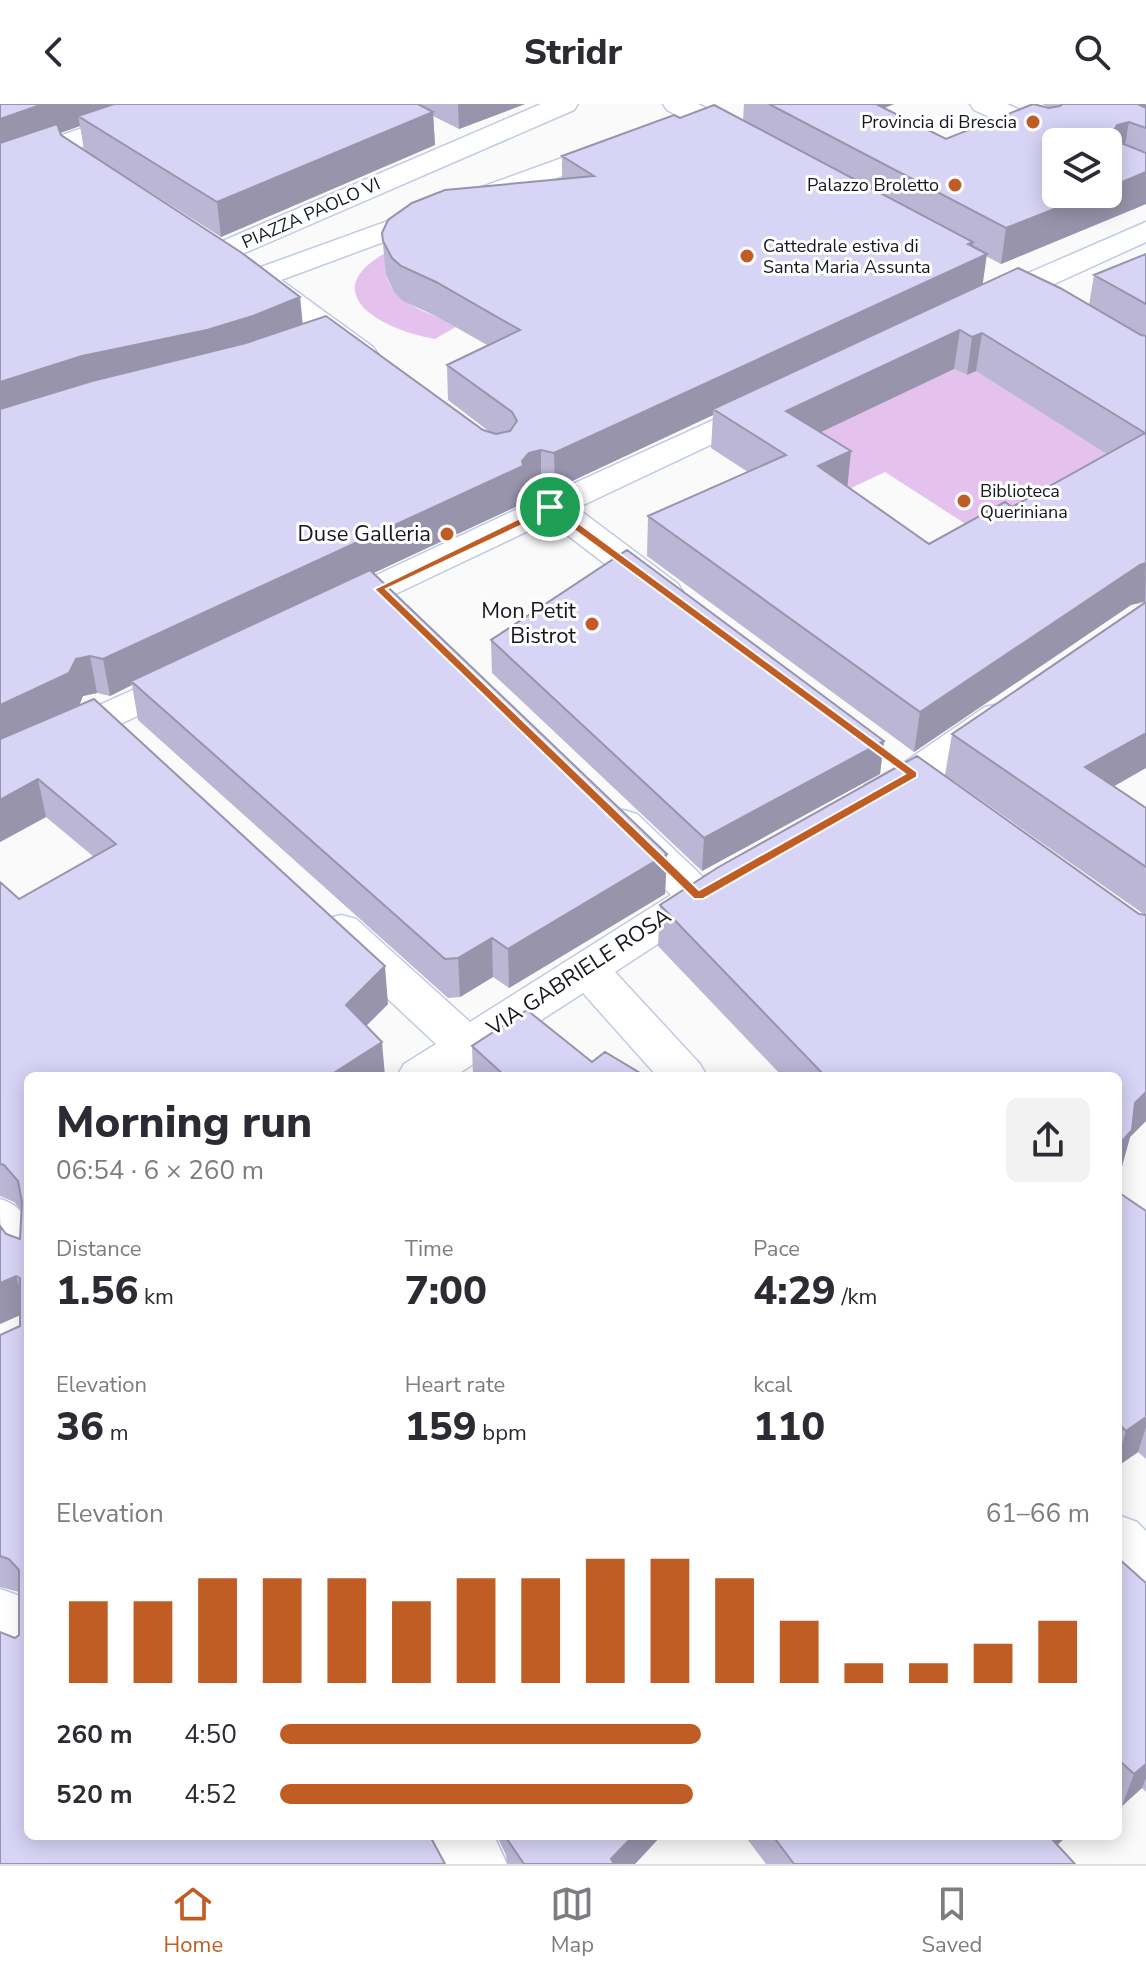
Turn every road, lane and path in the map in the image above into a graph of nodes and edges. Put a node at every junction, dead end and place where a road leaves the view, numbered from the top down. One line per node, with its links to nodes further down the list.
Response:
1 (176, 104): 9 (street)
2 (564, 104): 7 (street, PIAZZA PAOLO VI)
3 (984, 104): 5 (street)
4 (695, 118): 8 (street)
5 (1042, 130)
6 (436, 132): 7 (street)
7 (464, 146): 13 (street, PIAZZA PAOLO VI)
8 (769, 154)
9 (0, 167)
10 (474, 201): 10 (street, PIAZZA PAOLO VI); 14 (street, PIAZZA PAOLO VI)
11 (196, 236): 13 (street)
12 (1143, 236): 15 (street)
13 (222, 252): 14 (street, PIAZZA PAOLO VI)
14 (259, 278): 18 (street)
15 (1003, 280): 16 (street); 17 (street)
16 (1048, 307)
17 (961, 314)
18 (380, 367)
19 (791, 394): 20 (street)
20 (546, 503): 21 (street); 22 (street)
21 (689, 610)
22 (296, 628)
23 (228, 659): 25 (street)
24 (1030, 695): 29 (street)
25 (102, 711): 26 (street); 28 (street)
26 (142, 747)
27 (876, 747): 29 (street)
28 (0, 766)
29 (926, 784): 31 (street)
30 (591, 794): 33 (street)
31 (846, 813)
32 (739, 873): 33 (street, VIA GABRIELE ROSA)
33 (698, 896): 35 (street, VIA GABRIELE ROSA)
34 (316, 907): 36 (street)
35 (586, 968): 36 (street, VIA GABRIELE ROSA); 38 (street)
36 (466, 1045): 37 (street, VIA GABRIELE ROSA)
37 (426, 1072)
38 (680, 1072)
39 (0, 1218): 40 (street)
40 (24, 1249)
41 (1122, 1543): 42 (street)
42 (1146, 1567)
43 (0, 1614): 44 (street)
44 (24, 1639)
45 (461, 1840): 46 (street)
46 (477, 1864)

